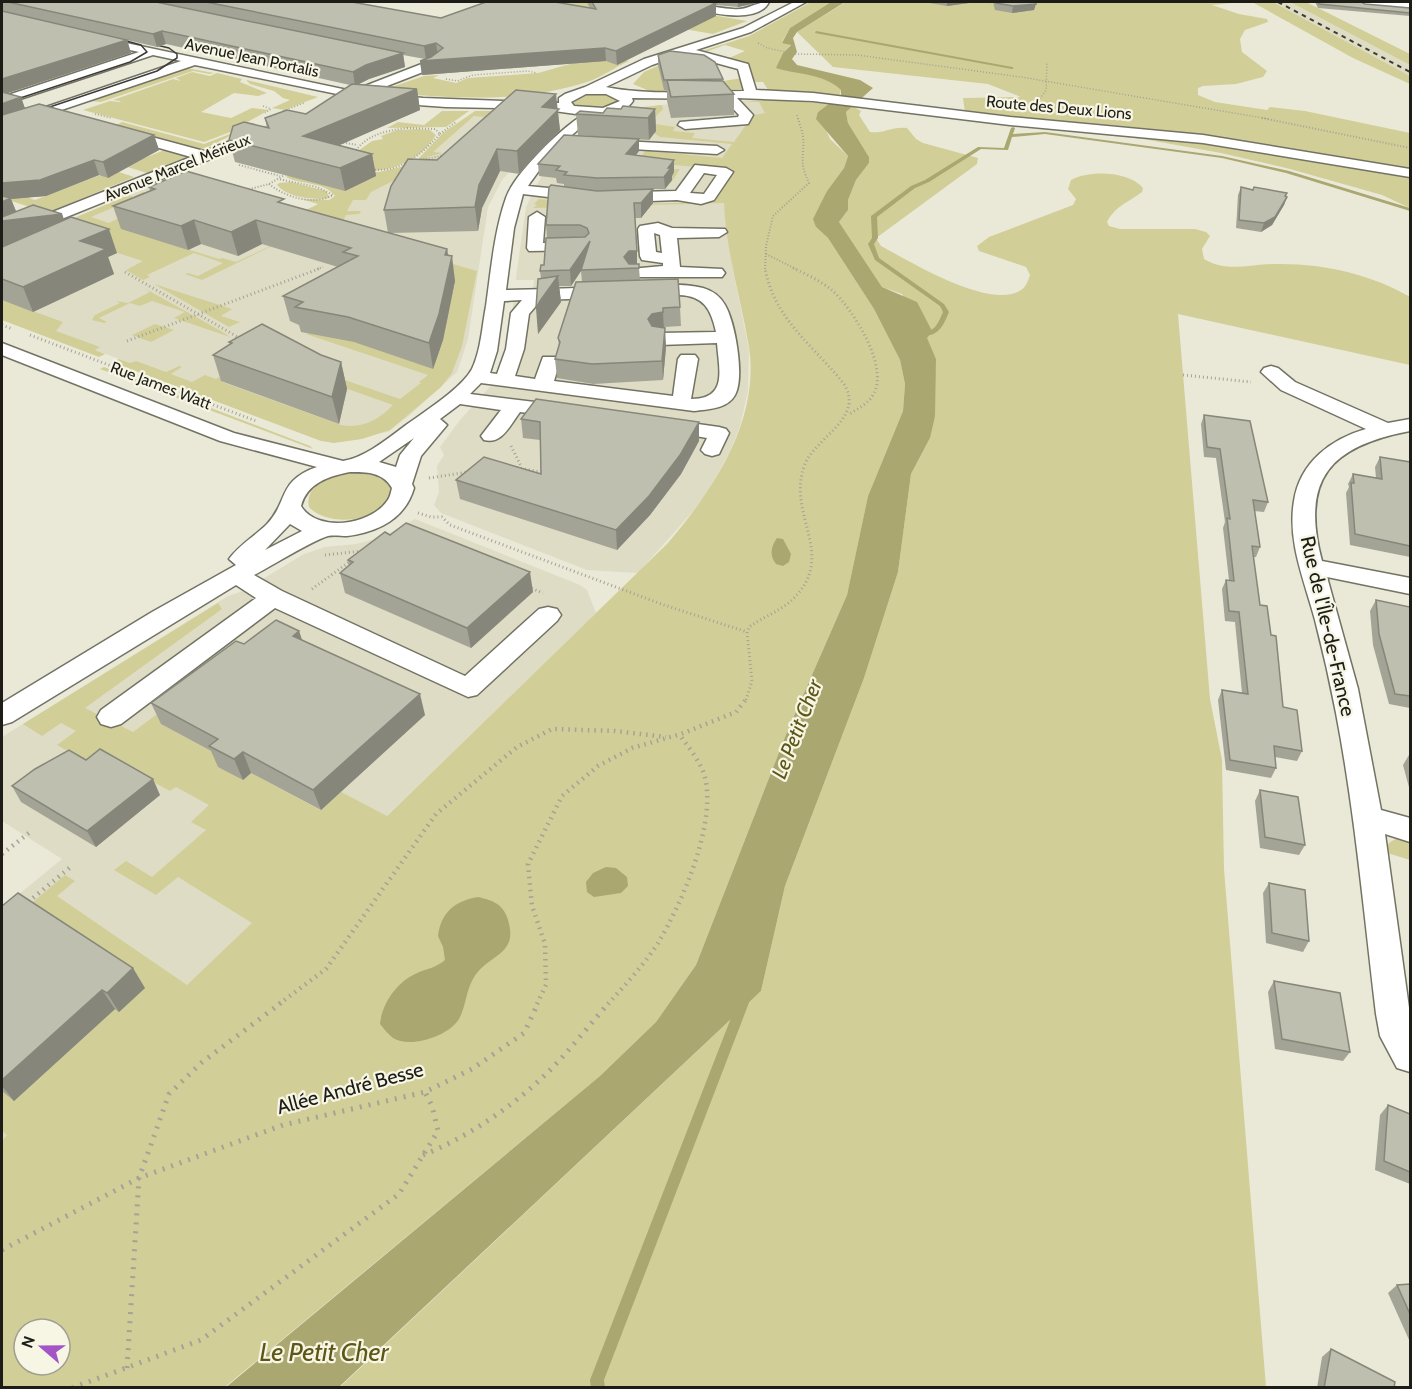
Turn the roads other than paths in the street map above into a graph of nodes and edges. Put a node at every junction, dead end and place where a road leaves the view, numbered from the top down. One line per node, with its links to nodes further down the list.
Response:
1 (675, 2): 2 (street)
2 (765, 2)
3 (801, 2): 8 (street)
4 (1364, 2): 5 (street)
5 (1410, 6)
6 (78, 36): 9 (street, Avenue Jean Portalis)
7 (732, 49): 10 (street)
8 (684, 51): 10 (street); 13 (street)
9 (150, 52): 11 (street, Avenue Jean Portalis); 19 (street)
10 (709, 58): 16 (street)
11 (192, 62): 17 (street, Avenue Jean Portalis); 22 (street)
12 (406, 62): 17 (street)
13 (631, 70): 14 (street); 18 (street)
14 (585, 92): 18 (street); 20 (street)
15 (728, 94): 16 (street, Route des Deux Lions); 18 (street, Route des Deux Lions); 26 (street)
16 (751, 94): 34 (street, Route des Deux Lions)
17 (353, 95): 20 (street, Avenue Jean Portalis); 21 (street)
18 (621, 98): 23 (street)
19 (2, 101)
20 (569, 103): 23 (street); 31 (street)
21 (329, 106)
22 (43, 112): 24 (street); 29 (street)
23 (601, 112): 31 (street)
24 (64, 117)
25 (276, 121): 33 (street, Avenue Marcel Mérieux)
26 (729, 122): 28 (street); 30 (street)
27 (109, 124): 33 (street)
28 (685, 124)
29 (2, 126)
30 (722, 135)
31 (560, 140): 32 (street); 35 (street)
32 (717, 150)
33 (205, 156): 39 (street, Avenue Marcel Mérieux)
34 (1410, 174)
35 (518, 189): 36 (street); 41 (street)
36 (678, 196): 36 (street)
37 (537, 217): 40 (street)
38 (719, 232): 43 (street)
39 (2, 238)
40 (534, 243): 41 (street); 42 (street)
41 (504, 244): 46 (street)
42 (580, 247)
43 (671, 265): 44 (street); 45 (street)
44 (716, 273)
45 (619, 274)
46 (503, 284): 47 (street); 54 (street)
47 (536, 295): 48 (street); 55 (street)
48 (725, 337): 49 (street); 58 (street)
49 (660, 339)
50 (2, 349): 65 (street, Rue James Watt)
51 (688, 359): 58 (street)
52 (550, 361): 56 (street)
53 (1275, 376): 63 (street)
54 (477, 377): 55 (street); 57 (street)
55 (504, 380): 56 (street)
56 (543, 386): 58 (street)
57 (454, 399): 59 (street); 67 (street); 69 (street)
58 (680, 403)
59 (516, 404): 60 (street); 64 (street)
60 (583, 414)
61 (640, 422): 66 (street)
62 (1410, 425): 63 (street, Rue de l'Île-de-France)
63 (1384, 429): 72 (street, Rue de l'Île-de-France)
64 (491, 436)
65 (227, 437): 67 (street, Rue James Watt); 68 (street, Rue James Watt)
66 (712, 450)
67 (350, 467): 68 (street); 69 (street, Rue James Watt)
68 (302, 484): 70 (street)
69 (407, 489): 71 (street)
70 (290, 506): 71 (street); 76 (street)
71 (325, 529): 73 (street)
72 (1311, 566): 74 (street); 80 (street, Rue de l'Île-de-France)
73 (236, 575): 75 (street); 76 (street)
74 (1410, 586)
75 (281, 601): 77 (street); 79 (street)
76 (183, 604): 78 (street)
77 (549, 615)
78 (2, 716)
79 (111, 717)
80 (1368, 818): 81 (street); 82 (street, Rue de l'Île-de-France)
81 (1410, 830)
82 (1410, 1056)

